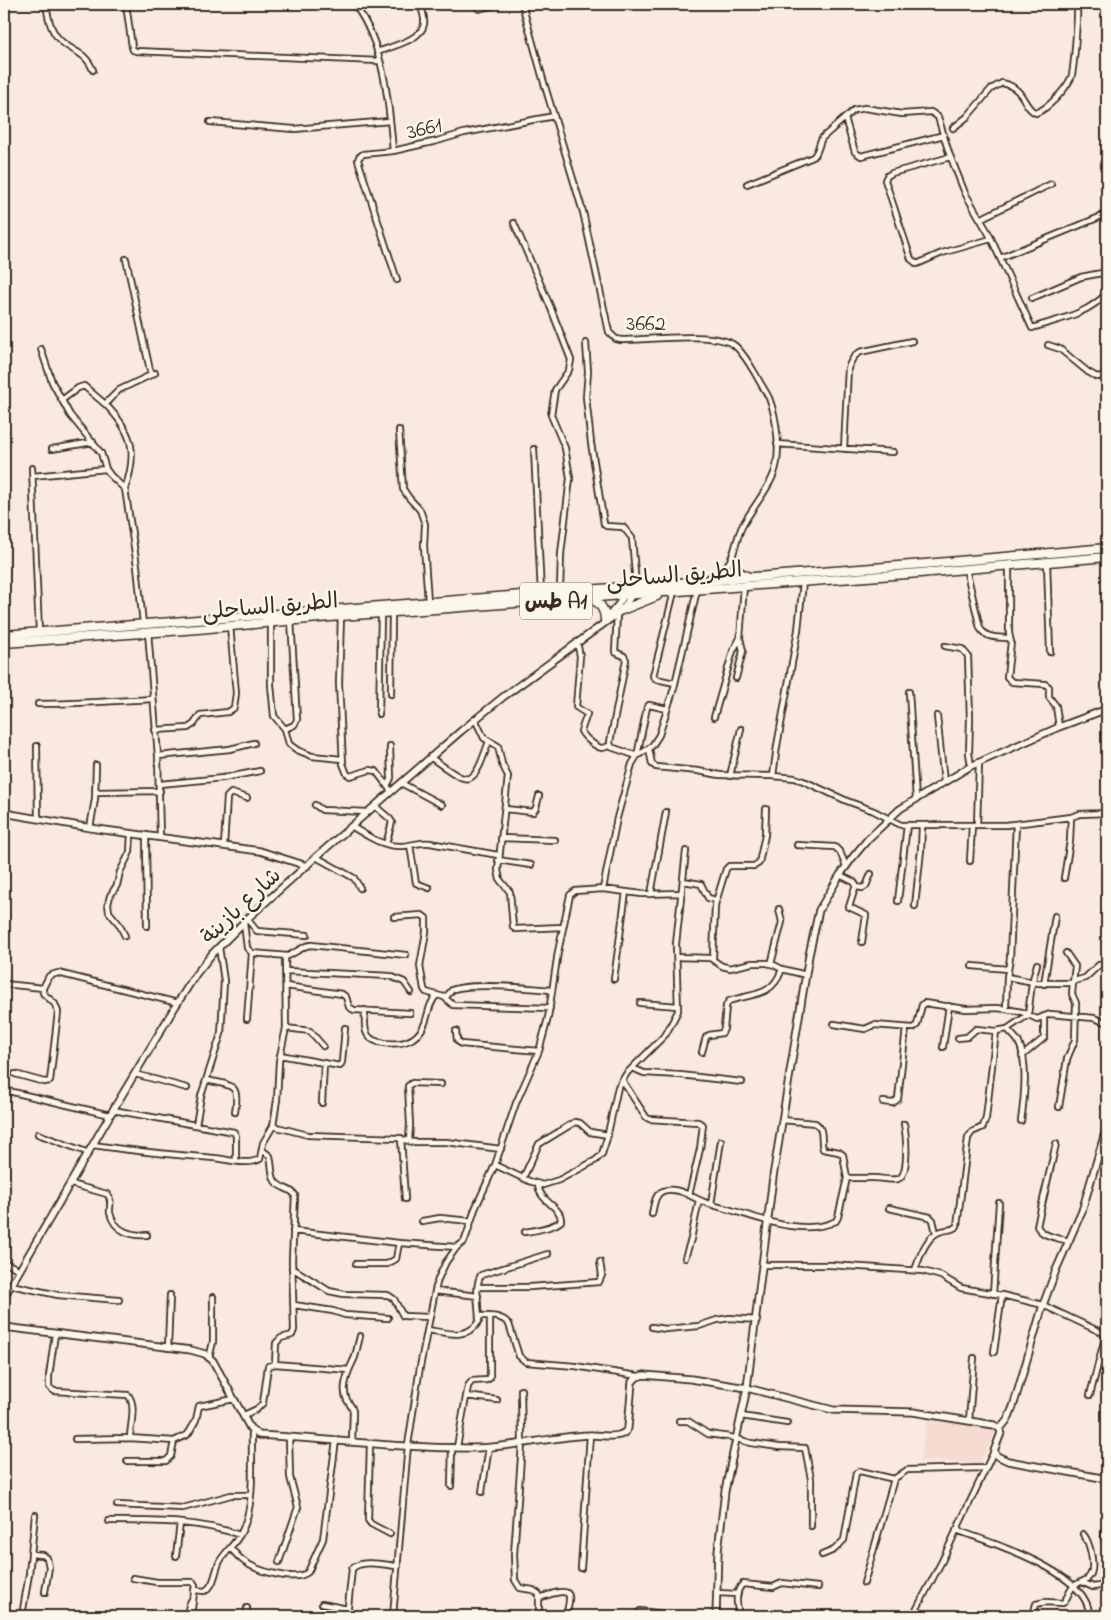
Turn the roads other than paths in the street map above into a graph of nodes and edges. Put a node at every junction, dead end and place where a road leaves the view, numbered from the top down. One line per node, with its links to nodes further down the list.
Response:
1 (46, 4): 11 (street)
2 (126, 4): 10 (street)
3 (354, 4): 9 (street, 3661)
4 (420, 4): 9 (street)
5 (473, 4): 6 (street)
6 (498, 4)
7 (522, 4): 12 (street, 3662)
8 (1077, 4): 16 (street)
9 (377, 52): 10 (street, 3661)
10 (379, 61): 14 (street, 3661)
11 (93, 70)
12 (554, 116): 18 (street, 3661); 41 (street, 3662)
13 (845, 118): 17 (street); 17 (street); 20 (street)
14 (390, 121): 15 (street); 18 (street, 3661)
15 (210, 122)
16 (953, 128)
17 (944, 135): 19 (street)
18 (393, 151): 29 (street)
19 (950, 157): 23 (street); 25 (street)
20 (747, 184)
21 (1051, 184): 23 (street)
22 (1107, 214): 26 (street)
23 (980, 219): 25 (street)
24 (514, 223): 62 (street)
25 (991, 239): 26 (street)
26 (1000, 258): 30 (street)
27 (126, 259): 38 (street)
28 (1107, 272): 31 (street)
29 (397, 280)
30 (1107, 293)
31 (1032, 298)
32 (912, 341): 44 (street)
33 (586, 342): 59 (street)
34 (1048, 345): 36 (street)
35 (41, 349): 37 (street)
36 (1107, 375)
37 (62, 400): 38 (street); 40 (street)
38 (105, 404): 49 (street)
39 (399, 430): 68 (street)
40 (93, 442): 42 (street); 47 (street)
41 (777, 444): 44 (street); 51 (street, 3662)
42 (52, 449)
43 (534, 449): 64 (street)
44 (844, 449): 45 (street)
45 (893, 452)
46 (32, 468): 48 (street)
47 (106, 469): 48 (street); 49 (street)
48 (33, 476): 78 (street)
49 (125, 489): 76 (street)
50 (1107, 548): 56 (highway, الطريق الساحلى / طس A1)
51 (734, 552): 56 (street); 57 (street, 3662)
52 (1107, 557): 53 (highway, الطريق الساحلى / طس A1)
53 (1047, 563): 54 (highway, الطريق الساحلى / طس A1); 86 (street)
54 (1009, 566): 55 (highway, الطريق الساحلى / طس A1); 82 (street)
55 (966, 570): 58 (highway, الطريق الساحلى / طس A1); 82 (street)
56 (753, 576): 57 (highway, الطريق الساحلى / طس A1)
57 (705, 580): 59 (highway, الطريق الساحلى / طس A1)
58 (803, 582): 60 (highway, الطريق الساحلى / طس A1); 118 (street)
59 (632, 586): 62 (highway, الطريق الساحلى / طس A1); 66 (street, شارع بازينة)
60 (744, 586): 61 (highway, الطريق الساحلى / طس A1); 81 (street)
61 (697, 590): 63 (highway, الطريق الساحلى / طس A1); 88 (street)
62 (560, 592): 64 (highway, الطريق الساحلى / طس A1)
63 (674, 592): 65 (highway, الطريق الساحلى / طس A1); 88 (street)
64 (541, 593): 68 (highway, الطريق الساحلى / طس A1)
65 (661, 593): 66 (highway, الطريق الساحلى / طس A1); 69 (highway)
66 (628, 596): 67 (highway, الطريق الساحلى / طس A1); 69 (street, شارع بازينة); 75 (street, شارع بازينة)
67 (589, 599): 70 (highway, الطريق الساحلى / طس A1); 75 (highway)
68 (428, 602): 76 (highway, الطريق الساحلى / طس A1)
69 (620, 612): 75 (street, شارع بازينة); 105 (street)
70 (392, 613): 71 (highway, الطريق الساحلى / طس A1); 90 (street)
71 (381, 614): 72 (highway, الطريق الساحلى / طس A1); 95 (street)
72 (341, 616): 73 (highway, الطريق الساحلى / طس A1); 112 (street)
73 (291, 620): 74 (highway, الطريق الساحلى / طس A1); 100 (street)
74 (271, 622): 77 (highway, الطريق الساحلى / طس A1); 100 (street)
75 (602, 622): 83 (street, شارع بازينة)
76 (143, 624): 78 (highway, الطريق الساحلى / طس A1)
77 (230, 626): 79 (highway, الطريق الساحلى / طس A1); 102 (street)
78 (39, 632): 80 (highway, الطريق الساحلى / طس A1)
79 (148, 632): 84 (highway, الطريق الساحلى / طس A1); 91 (street)
80 (4, 635)
81 (740, 638): 87 (street); 97 (street)
82 (1010, 638): 99 (street)
83 (577, 642): 98 (street, شارع بازينة); 105 (street)
84 (4, 644)
85 (945, 646): 115 (street)
86 (1050, 652)
87 (736, 678)
88 (675, 683): 94 (street)
89 (909, 692): 127 (street)
90 (391, 694)
91 (153, 699): 92 (street); 102 (street)
92 (38, 704)
93 (1107, 708): 99 (street)
94 (667, 709): 108 (street); 110 (street)
95 (378, 714)
96 (937, 716): 119 (street)
97 (714, 717)
98 (475, 719): 103 (street); 111 (street, شارع بازينة)
99 (1059, 727): 113 (street)
100 (285, 729): 112 (street)
101 (741, 729): 117 (street)
102 (156, 730): 109 (street)
103 (489, 741): 111 (street); 131 (street)
104 (254, 742): 109 (street)
105 (610, 745): 110 (street)
106 (37, 746): 139 (street)
107 (390, 746): 122 (street)
108 (649, 749): 110 (street); 117 (street)
109 (158, 756): 121 (street)
110 (637, 756): 169 (street)
111 (430, 757): 120 (street, شارع بازينة)
112 (342, 759): 122 (street)
113 (979, 762): 115 (street); 142 (street)
114 (96, 765): 124 (street)
115 (971, 766): 119 (street)
116 (260, 771): 121 (street)
117 (730, 776): 118 (street)
118 (773, 776): 138 (street)
119 (944, 782): 127 (street)
120 (400, 783): 122 (street, شارع بازينة); 129 (street)
121 (160, 784): 123 (street)
122 (389, 789): 130 (street, شارع بازينة)
123 (160, 791): 124 (street); 148 (street)
124 (96, 792): 145 (street)
125 (539, 796): 131 (street)
126 (246, 798): 154 (street)
127 (916, 799): 138 (street)
128 (315, 805): 133 (street)
129 (442, 805)
130 (375, 806): 133 (street, شارع بازينة); 151 (street)
131 (505, 809): 149 (street)
132 (766, 809): 173 (street)
133 (367, 812): 143 (street, شارع بازينة)
134 (666, 812): 171 (street)
135 (4, 813): 139 (street)
136 (1107, 813): 137 (street)
137 (1071, 817): 140 (street); 164 (street)
138 (889, 818): 141 (street); 161 (street)
139 (38, 820): 145 (street)
140 (1016, 824): 142 (street); 197 (street)
141 (907, 825): 144 (street); 174 (street)
142 (974, 825): 144 (street); 158 (street)
143 (351, 826): 151 (street); 156 (street, شارع بازينة)
144 (922, 826): 175 (street)
145 (90, 828): 146 (street)
146 (131, 833): 147 (street); 183 (street)
147 (146, 835): 148 (street); 180 (street)
148 (160, 837): 154 (street)
149 (501, 838): 150 (street); 157 (street)
150 (554, 840)
151 (386, 844): 152 (street)
152 (410, 845): 157 (street); 168 (street)
153 (797, 845): 161 (street)
154 (224, 846): 160 (street)
155 (686, 851): 165 (street)
156 (316, 857): 160 (street, شارع بازينة); 167 (street)
157 (498, 857): 159 (street); 181 (street)
158 (970, 862)
159 (531, 865)
160 (307, 866): 179 (street, شارع بازينة)
161 (846, 866): 163 (street)
162 (871, 874): 166 (street)
163 (840, 875): 166 (street); 199 (street)
164 (1064, 878)
165 (683, 881): 172 (street); 173 (street)
166 (856, 887): 184 (street)
167 (360, 888)
168 (429, 888)
169 (603, 889): 170 (street); 181 (street)
170 (626, 892): 171 (street); 201 (street)
171 (651, 894): 172 (street)
172 (682, 894): 190 (street)
173 (716, 900): 191 (street)
174 (898, 901)
175 (915, 906)
176 (779, 909): 192 (street)
177 (1055, 916): 205 (street)
178 (394, 917): 210 (street)
179 (246, 921): 182 (street); 185 (street, شارع بازينة); 186 (street)
180 (147, 926)
181 (563, 927): 208 (street)
182 (307, 935)
183 (125, 936)
184 (862, 942)
185 (219, 947): 212 (street, شارع بازينة); 243 (street)
186 (252, 953): 189 (street); 223 (street)
187 (1066, 953): 202 (street)
188 (406, 955): 189 (street)
189 (285, 956): 198 (street)
190 (678, 956): 191 (street); 214 (street)
191 (713, 959): 192 (street)
192 (771, 964): 196 (street)
193 (1037, 964): 203 (street)
194 (1099, 965): 202 (street)
195 (972, 966): 197 (street)
196 (782, 969): 199 (street); 236 (street)
197 (1008, 969): 200 (street)
198 (286, 972): 206 (street); 209 (street)
199 (806, 975): 254 (street)
200 (1007, 977): 203 (street); 217 (street)
201 (614, 979)
202 (1073, 982): 205 (street); 222 (street)
203 (1032, 983): 205 (street); 220 (street)
204 (4, 984): 207 (street)
205 (1044, 984)
206 (286, 986): 218 (street); 226 (street)
207 (43, 988): 212 (street); 241 (street)
208 (552, 990): 211 (street); 216 (street)
209 (411, 992)
210 (437, 995): 211 (street); 218 (street)
211 (445, 998): 216 (street)
212 (178, 1003): 242 (street, شارع بازينة)
213 (640, 1003): 214 (street)
214 (678, 1006): 240 (street)
215 (949, 1006): 217 (street); 228 (street); 234 (street)
216 (550, 1008): 235 (street)
217 (1006, 1009): 220 (street)
218 (365, 1010): 219 (street)
219 (410, 1013)
220 (1028, 1015): 221 (street); 229 (street)
221 (1044, 1016): 222 (street); 238 (street)
222 (1076, 1017): 224 (street); 251 (street)
223 (247, 1018)
224 (1107, 1023)
225 (834, 1024): 228 (street)
226 (286, 1028): 233 (street); 237 (street)
227 (344, 1028): 239 (street)
228 (906, 1028): 249 (street)
229 (1007, 1029): 231 (street); 238 (street)
230 (456, 1031): 235 (street)
231 (996, 1031): 232 (street); 288 (street)
232 (958, 1038)
233 (323, 1046)
234 (943, 1047)
235 (539, 1051): 268 (street)
236 (702, 1052)
237 (280, 1055): 239 (street); 258 (street)
238 (1022, 1056): 255 (street)
239 (324, 1064): 250 (street)
240 (632, 1068): 244 (street); 245 (street)
241 (15, 1074)
242 (135, 1074): 247 (street); 253 (street, شارع بازينة)
243 (207, 1080): 252 (street); 257 (street)
244 (622, 1080): 261 (street); 276 (street)
245 (742, 1082)
246 (441, 1084): 264 (street)
247 (187, 1088)
248 (4, 1090): 253 (street)
249 (882, 1102)
250 (322, 1103)
251 (1058, 1107)
252 (235, 1112)
253 (111, 1113): 257 (street); 266 (street, شارع بازينة)
254 (782, 1120): 273 (street); 285 (street)
255 (1021, 1121)
256 (904, 1124): 273 (street)
257 (196, 1125): 270 (street)
258 (273, 1126): 262 (street); 267 (street)
259 (1107, 1126): 290 (street)
260 (38, 1134): 269 (street)
261 (608, 1135): 272 (street); 275 (street)
262 (401, 1138): 264 (street); 277 (street)
263 (721, 1140): 280 (street)
264 (409, 1141): 268 (street)
265 (1056, 1144): 290 (street)
266 (93, 1145): 269 (street, شارع بازينة); 270 (street)
267 (262, 1150): 270 (street); 286 (street)
268 (501, 1150): 271 (street)
269 (89, 1152): 274 (street, شارع بازينة)
270 (236, 1161)
271 (495, 1165): 272 (street); 284 (street)
272 (523, 1178): 275 (street)
273 (847, 1178): 285 (street)
274 (71, 1184): 289 (street); 300 (street, شارع بازينة)
275 (538, 1185): 287 (street)
276 (690, 1195): 278 (street); 282 (street)
277 (405, 1199)
278 (699, 1200): 280 (street); 294 (street)
279 (999, 1202): 306 (street)
280 (711, 1204): 285 (street)
281 (889, 1208): 288 (street)
282 (652, 1214)
283 (422, 1221): 284 (street)
284 (470, 1221): 292 (street)
285 (767, 1222): 298 (street)
286 (293, 1231): 291 (street); 299 (street)
287 (525, 1232)
288 (936, 1233): 301 (street)
289 (147, 1236)
290 (1069, 1241): 312 (street)
291 (399, 1243): 292 (street); 297 (street)
292 (457, 1247): 304 (street)
293 (548, 1254): 303 (street)
294 (685, 1258)
295 (4, 1262): 300 (street)
296 (600, 1262): 303 (street)
297 (356, 1264)
298 (762, 1265): 301 (street); 318 (street)
299 (292, 1268): 313 (street); 316 (street)
300 (20, 1270): 302 (street, شارع بازينة)
301 (916, 1270): 306 (street)
302 (11, 1285): 309 (street, شارع بازينة); 311 (street)
303 (478, 1287): 308 (street)
304 (435, 1291): 308 (street); 316 (street)
305 (170, 1294): 325 (street)
306 (993, 1294): 307 (street)
307 (1002, 1295): 312 (street); 326 (street)
308 (478, 1296): 314 (street)
309 (4, 1297)
310 (213, 1297): 327 (street)
311 (119, 1300)
312 (1043, 1305): 323 (street); 343 (street)
313 (294, 1306): 317 (street); 329 (street)
314 (479, 1316): 315 (street); 321 (street)
315 (490, 1316): 331 (street); 335 (street)
316 (430, 1317): 321 (street)
317 (388, 1318)
318 (756, 1320): 320 (street); 332 (street)
319 (4, 1327): 322 (street)
320 (652, 1327)
321 (428, 1330): 355 (street)
322 (55, 1334): 325 (street); 347 (street)
323 (1106, 1334): 334 (street)
324 (360, 1336): 330 (street)
325 (168, 1348): 327 (street)
326 (994, 1352)
327 (209, 1358): 336 (street)
328 (974, 1358): 341 (street)
329 (275, 1364): 330 (street); 338 (street)
330 (349, 1370): 352 (street)
331 (638, 1376): 332 (street); 345 (street)
332 (747, 1388): 339 (street); 341 (street)
333 (521, 1390): 354 (street)
334 (1090, 1394)
335 (466, 1396): 337 (street); 356 (street)
336 (234, 1399): 338 (street); 351 (street)
337 (497, 1400)
338 (244, 1415): 344 (street)
339 (742, 1416): 342 (street); 348 (street)
340 (679, 1421): 348 (street)
341 (969, 1421): 343 (street)
342 (787, 1423)
343 (1000, 1429): 358 (street)
344 (252, 1431): 346 (street); 365 (street)
345 (590, 1435): 354 (street); 383 (street)
346 (289, 1437): 350 (street); 381 (street)
347 (130, 1438): 349 (street); 351 (street)
348 (737, 1438): 371 (street); 392 (street)
349 (75, 1439)
350 (336, 1440): 352 (street); 377 (street)
351 (174, 1441): 359 (street)
352 (352, 1442): 353 (street)
353 (370, 1443): 355 (street); 373 (street)
354 (522, 1444): 357 (street); 394 (street)
355 (408, 1445): 356 (street); 382 (street)
356 (455, 1447): 357 (street); 363 (street)
357 (489, 1447): 364 (street)
358 (994, 1451): 360 (street); 362 (street)
359 (127, 1460)
360 (985, 1468): 361 (street); 372 (street)
361 (894, 1479): 379 (street); 386 (street)
362 (1107, 1479)
363 (451, 1486)
364 (482, 1492)
365 (250, 1495): 366 (street); 375 (street)
366 (117, 1504)
367 (35, 1515): 378 (street)
368 (1107, 1518): 376 (street)
369 (109, 1521): 370 (street)
370 (180, 1524): 375 (street); 380 (street)
371 (811, 1526)
372 (956, 1530): 389 (street); 411 (street)
373 (390, 1534)
374 (1083, 1534): 385 (street)
375 (240, 1535): 377 (street)
376 (1107, 1543)
377 (230, 1548): 390 (street)
378 (31, 1554): 391 (street); 399 (street)
379 (822, 1554)
380 (176, 1556)
381 (279, 1562)
382 (398, 1566): 398 (street); 404 (street)
383 (581, 1568)
384 (133, 1578): 390 (street)
385 (1082, 1582): 387 (street); 389 (street)
386 (864, 1583)
387 (1107, 1585)
388 (818, 1586): 393 (street)
389 (1074, 1586): 412 (street); 413 (street)
390 (194, 1590): 395 (street)
391 (46, 1592)
392 (717, 1593): 393 (street); 409 (street)
393 (738, 1594): 410 (street)
394 (539, 1598): 405 (street); 406 (street)
395 (192, 1599): 400 (street); 401 (street)
396 (322, 1604): 398 (street)
397 (247, 1608): 402 (street)
398 (348, 1609): 403 (street)
399 (22, 1616)
400 (187, 1616)
401 (192, 1616)
402 (246, 1616)
403 (348, 1616)
404 (393, 1616)
405 (539, 1616)
406 (566, 1616)
407 (635, 1616): 408 (street)
408 (681, 1616)
409 (716, 1616)
410 (739, 1616)
411 (913, 1616)
412 (1033, 1616)
413 (1089, 1616)

